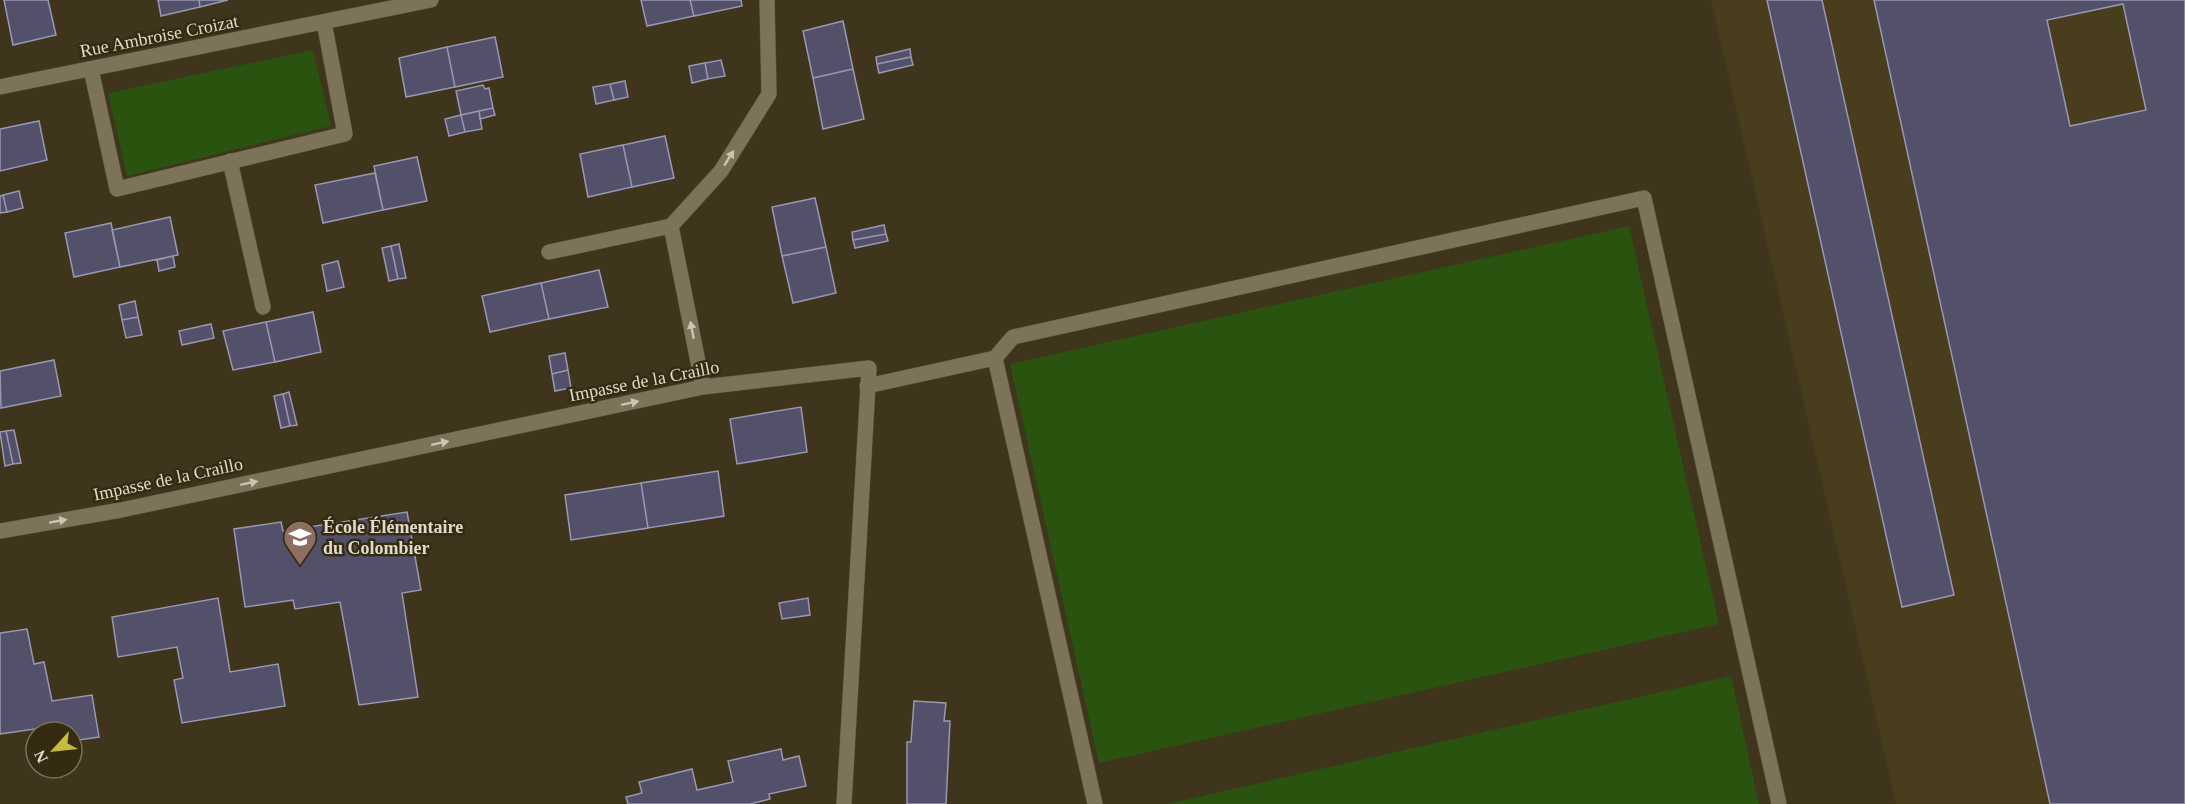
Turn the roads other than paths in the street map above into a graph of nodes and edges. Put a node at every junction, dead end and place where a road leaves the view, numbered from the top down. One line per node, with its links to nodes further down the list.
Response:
1 (430, 0): 3 (street, Rue Ambroise Croizat)
2 (766, 0): 7 (street, one-way to 2)
3 (324, 22): 4 (street, Rue Ambroise Croizat); 6 (street)
4 (91, 69): 5 (street, Rue Ambroise Croizat); 6 (street)
5 (0, 87)
6 (231, 161): 9 (street)
7 (671, 226): 8 (street); 12 (street, one-way to 7)
8 (549, 252)
9 (263, 307)
10 (995, 358): 11 (street); 15 (street); 16 (street)
11 (867, 386): 12 (street, Impasse de la Craillo); 14 (street)
12 (703, 387): 13 (street, Impasse de la Craillo, one-way to 12)
13 (0, 531)
14 (844, 804)
15 (1095, 804)
16 (1779, 804)

